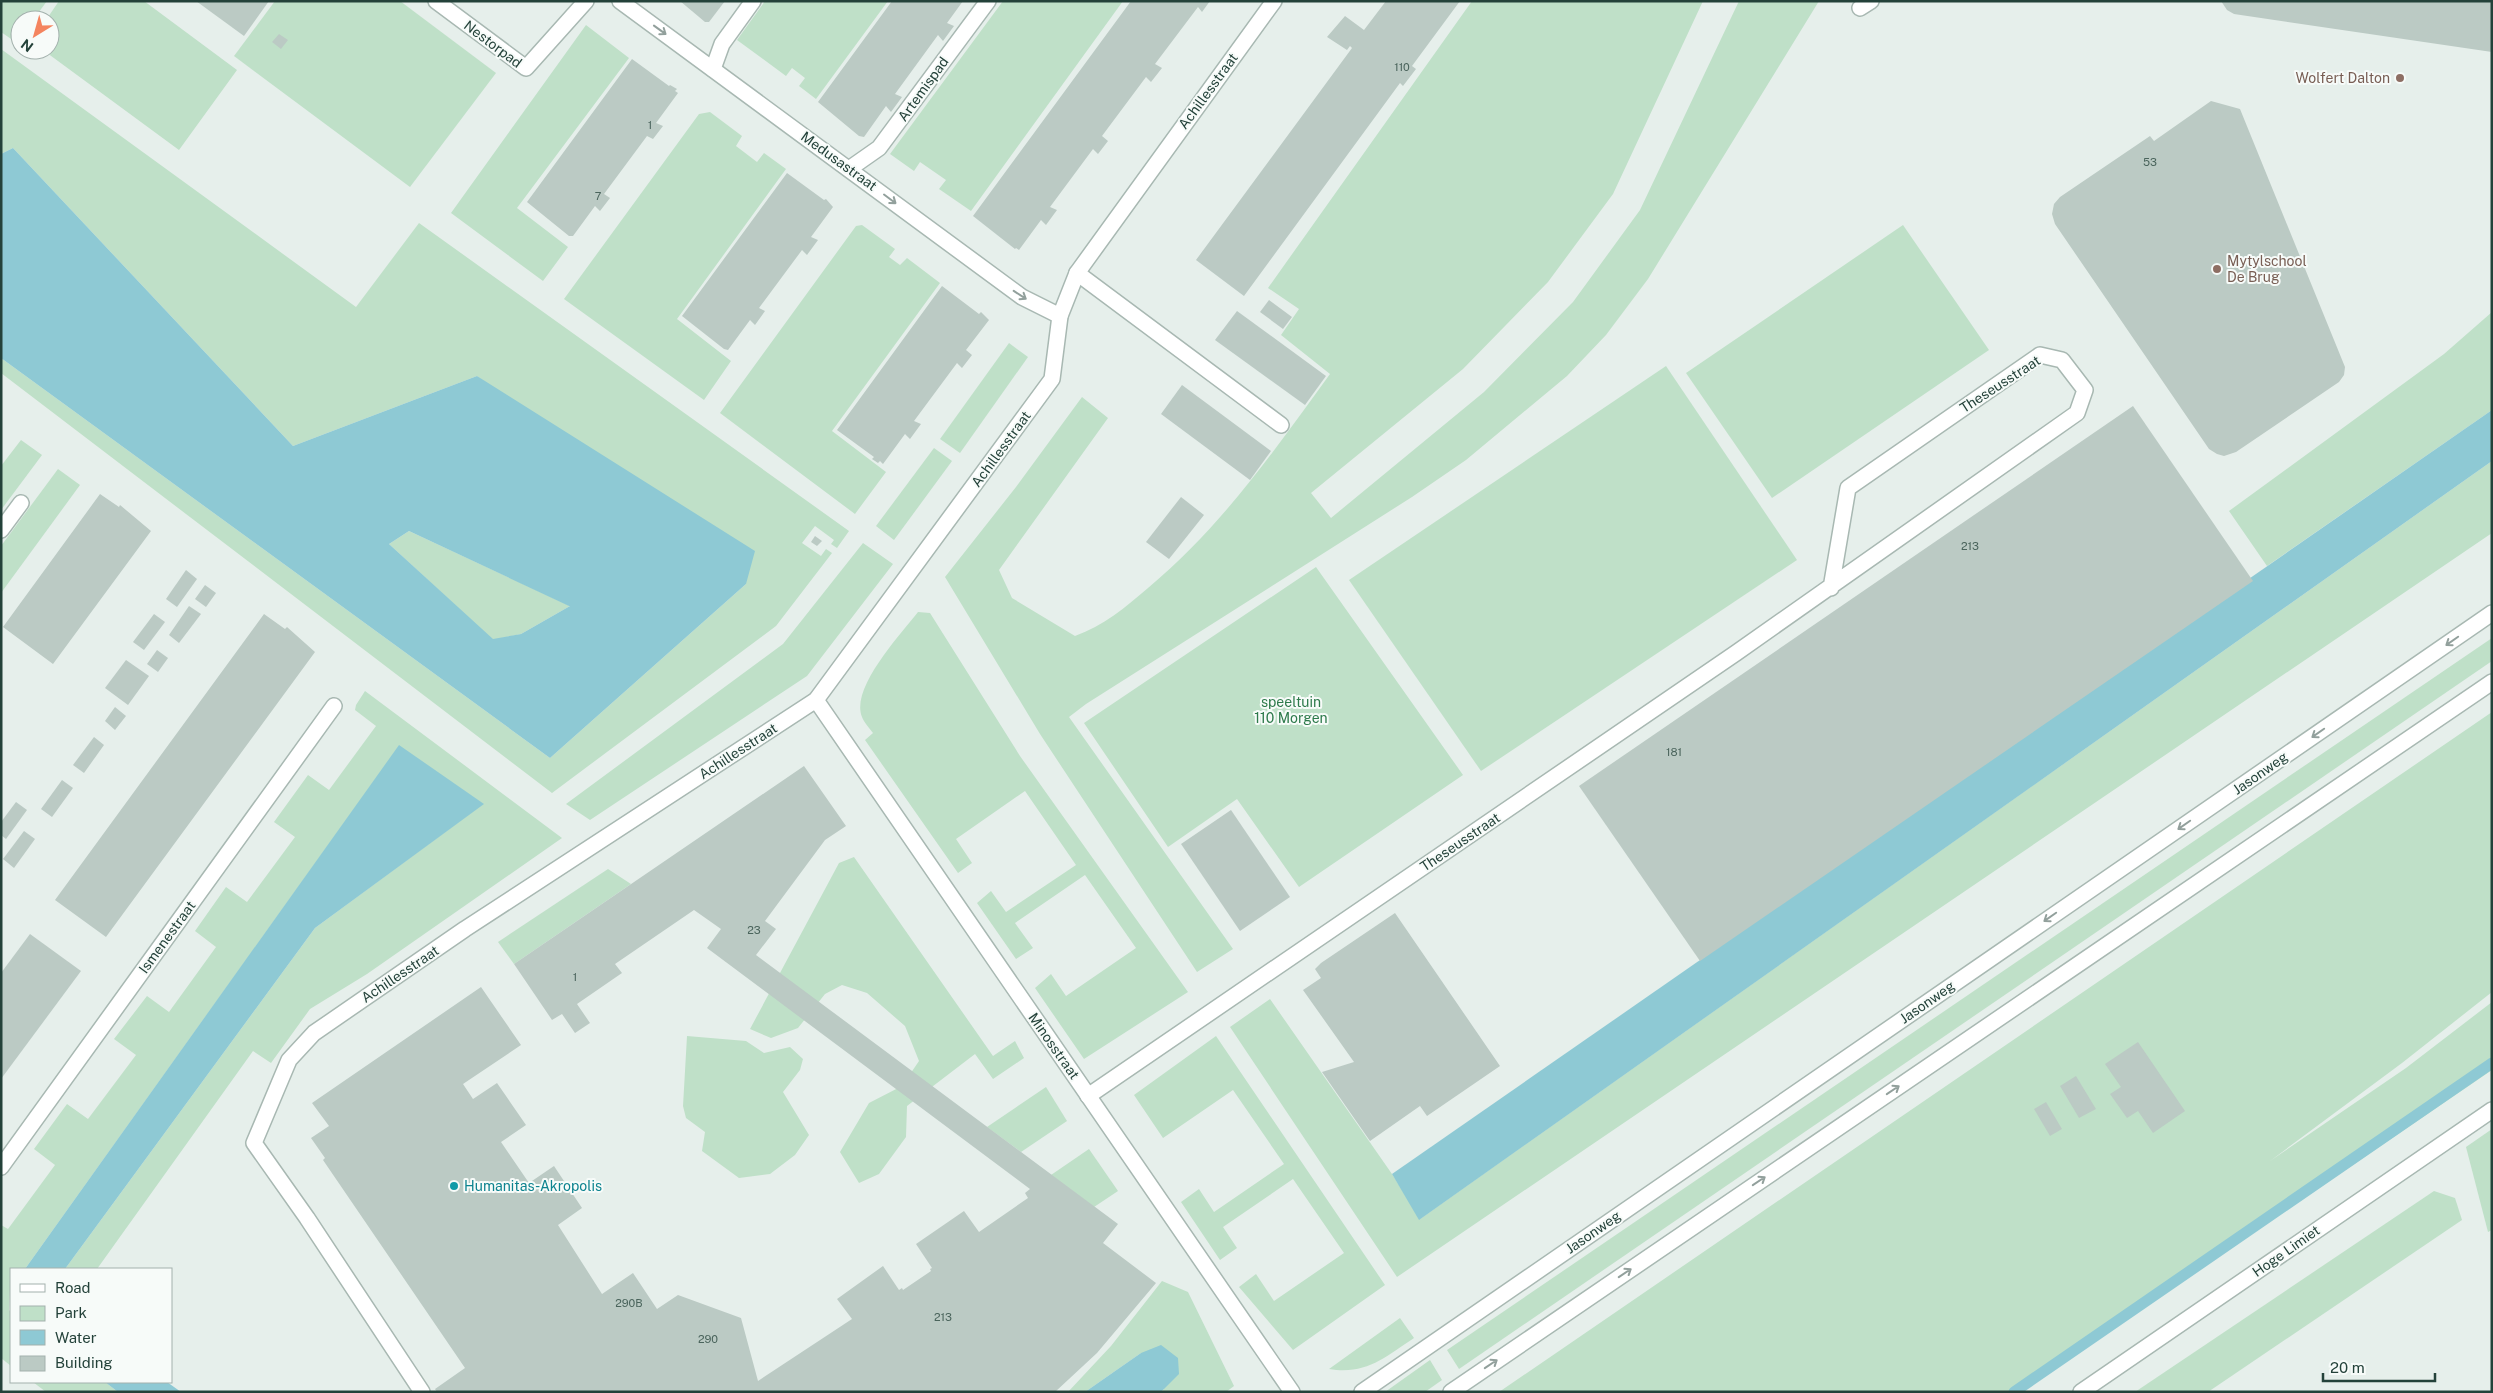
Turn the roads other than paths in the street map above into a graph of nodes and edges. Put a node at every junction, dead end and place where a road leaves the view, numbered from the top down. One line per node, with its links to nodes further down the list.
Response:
1 (436, 1): 2 (street, Nestorpad)
2 (586, 1)
3 (620, 1): 7 (street, Medusastraat, one-way to 7)
4 (753, 1): 7 (street)
5 (988, 1): 8 (street, Artemispad)
6 (1274, 1): 9 (street, Achillesstraat)
7 (713, 69): 8 (street, Medusastraat)
8 (849, 169): 10 (street, Medusastraat, one-way to 10)
9 (1077, 273): 10 (street, Achillesstraat); 11 (street)
10 (1060, 316): 17 (street, Achillesstraat)
11 (1281, 425)
12 (21, 504): 13 (street)
13 (1, 530)
14 (1831, 588): 14 (street, Theseusstraat); 19 (street, Theseusstraat)
15 (2492, 613): 24 (street, Jasonweg, one-way to 24)
16 (2492, 682): 25 (street, one-way to 16)
17 (816, 700): 19 (street, Minosstraat); 22 (street, Achillesstraat)
18 (334, 706): 21 (street, Ismenestraat)
19 (1088, 1096): 23 (street, Minosstraat)
20 (2492, 1110): 26 (street, Hoge Limiet)
21 (1, 1167)
22 (422, 1392)
23 (1292, 1392)
24 (1362, 1392)
25 (1450, 1392)
26 (2081, 1392)

